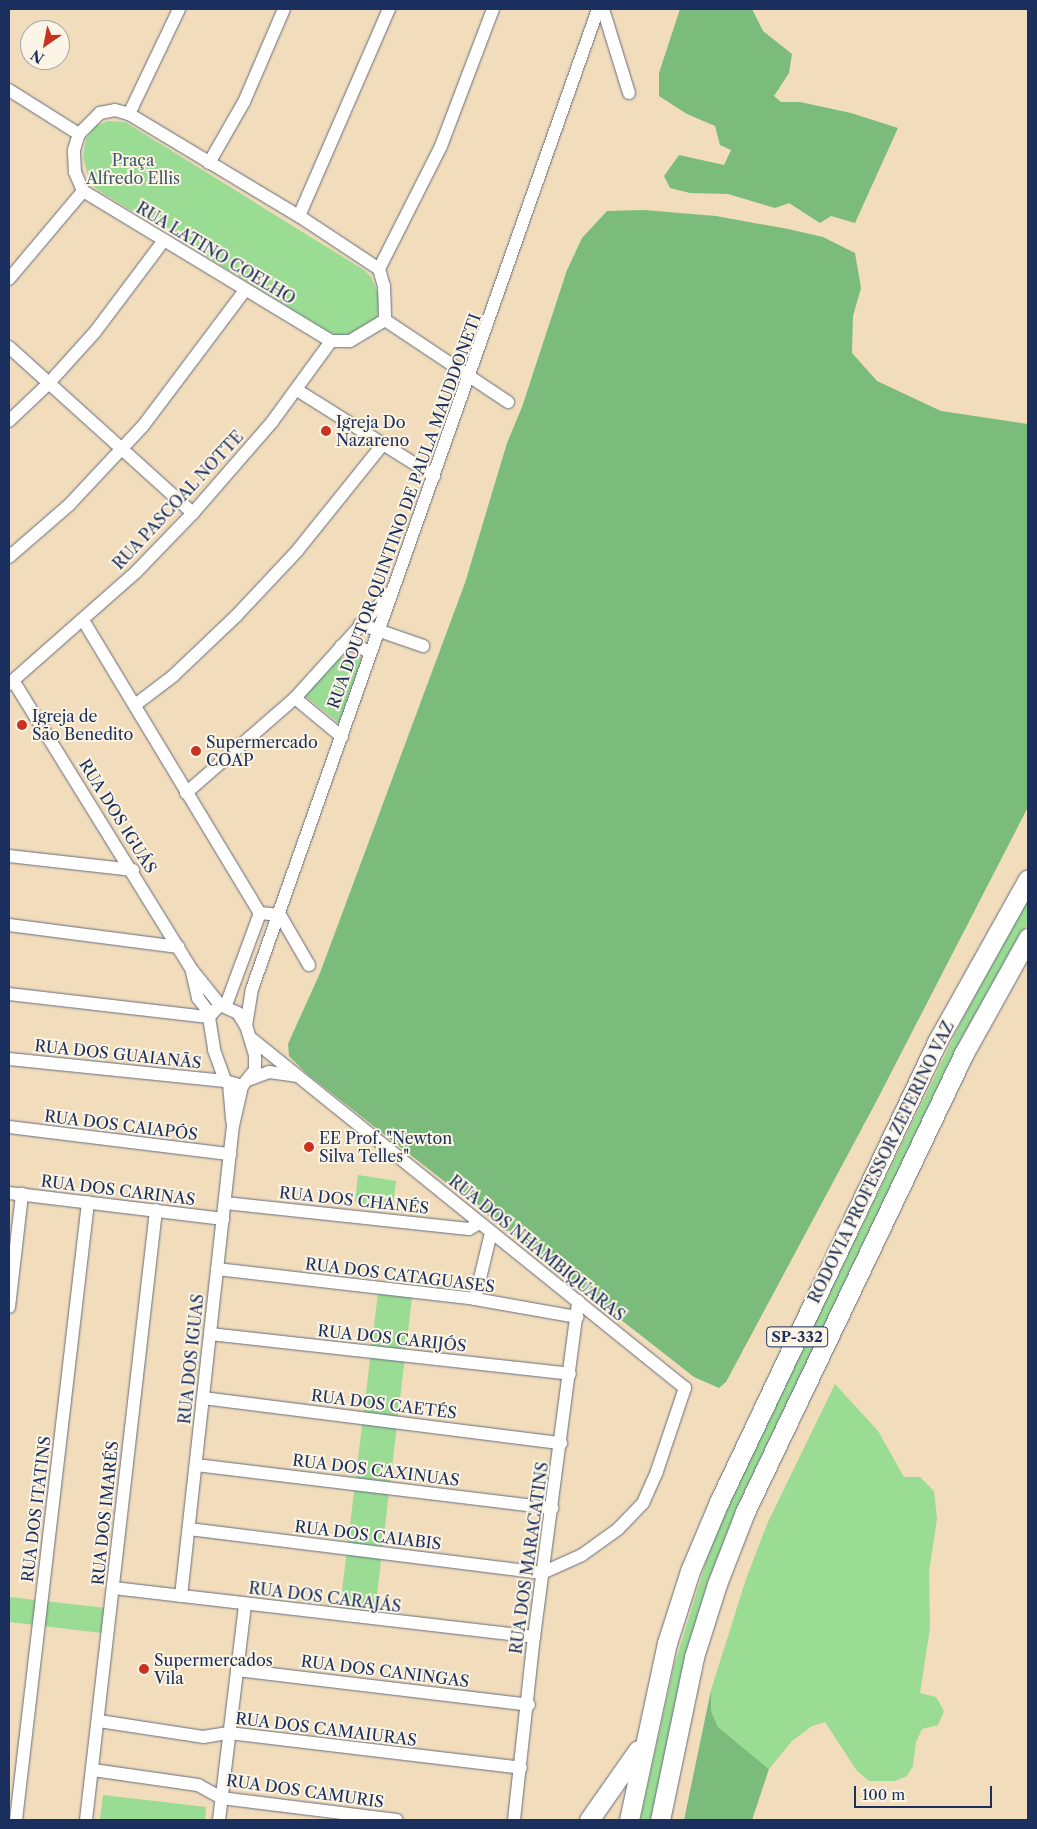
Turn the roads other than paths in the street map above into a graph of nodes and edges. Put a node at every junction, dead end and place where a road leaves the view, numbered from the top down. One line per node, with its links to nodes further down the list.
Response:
1 (179, 9): 9 (street)
2 (284, 9): 11 (street)
3 (389, 9): 13 (street)
4 (493, 9): 15 (street)
5 (598, 9): 21 (street, RUA DOUTOR QUINTINO DE PAULA MAUDDONETI)
6 (603, 9): 8 (street)
7 (9, 90): 10 (street)
8 (629, 93)
9 (129, 114): 10 (street); 11 (street)
10 (79, 134): 12 (street)
11 (208, 163): 13 (street)
12 (82, 191): 14 (street, RUA LATINO COELHO); 16 (street)
13 (299, 216): 15 (street)
14 (164, 240): 17 (street, RUA LATINO COELHO); 22 (street)
15 (379, 270): 18 (street)
16 (9, 279)
17 (245, 290): 19 (street, RUA LATINO COELHO); 27 (street)
18 (385, 320): 19 (street); 21 (street)
19 (331, 342): 23 (street, RUA PASCOAL NOTTE)
20 (9, 348): 22 (street)
21 (469, 378): 24 (street); 28 (street, RUA DOUTOR QUINTINO DE PAULA MAUDDONETI)
22 (49, 383): 25 (street); 27 (street)
23 (297, 390): 26 (street); 29 (street, RUA PASCOAL NOTTE)
24 (508, 402)
25 (9, 420)
26 (383, 444): 28 (street); 40 (street)
27 (122, 449): 29 (street); 30 (street)
28 (434, 476): 31 (street, RUA DOUTOR QUINTINO DE PAULA MAUDDONETI)
29 (193, 514): 32 (street, RUA PASCOAL NOTTE)
30 (9, 557)
31 (392, 591): 33 (street); 34 (street, RUA DOUTOR QUINTINO DE PAULA MAUDDONETI)
32 (83, 620): 38 (street, RUA PASCOAL NOTTE); 40 (street)
33 (360, 624): 34 (street); 35 (street)
34 (379, 631): 36 (street); 37 (street, RUA DOUTOR QUINTINO DE PAULA MAUDDONETI)
35 (340, 646): 37 (street); 39 (street)
36 (423, 646)
37 (371, 652): 41 (street, RUA DOUTOR QUINTINO DE PAULA MAUDDONETI)
38 (12, 683): 44 (street, RUA DOS IGUÁS)
39 (295, 698): 41 (street); 42 (street)
40 (135, 706): 42 (street)
41 (342, 737): 47 (street, RUA DOUTOR QUINTINO DE PAULA MAUDDONETI)
42 (186, 793): 46 (street)
43 (9, 856): 44 (street)
44 (133, 870): 50 (street, RUA DOS IGUÁS)
45 (1028, 879): 90 (highway, RODOVIA PROFESSOR ZEFERINO VAZ / SP-332)
46 (260, 913): 47 (street); 53 (street)
47 (280, 915): 51 (street); 54 (street, RUA DOUTOR QUINTINO DE PAULA MAUDDONETI)
48 (9, 926): 50 (street)
49 (1028, 938): 101 (highway, RODOVIA PROFESSOR ZEFERINO VAZ / SP-332)
50 (179, 946): 53 (street, RUA DOS IGUÁS)
51 (309, 965)
52 (9, 994): 53 (street)
53 (216, 1010): 54 (street, RUA DOS IGUAS); 58 (street)
54 (246, 1026): 55 (street, RUA DOS IGUAS)
55 (252, 1039): 57 (street, RUA DOS NHAMBIQUARAS); 58 (street, RUA DOS IGUAS)
56 (9, 1059): 58 (street, RUA DOS GUAIANÃS)
57 (299, 1077): 58 (street, RUA DOS NHAMBIQUARAS); 67 (street, RUA DOS NHAMBIQUARAS)
58 (237, 1082): 60 (street, RUA DOS IGUAS)
59 (9, 1127): 60 (street, RUA DOS CAIAPÓS)
60 (230, 1154): 64 (street, RUA DOS IGUAS)
61 (9, 1193): 62 (street, RUA DOS CARINAS)
62 (22, 1194): 63 (street, RUA DOS CARINAS); 72 (street)
63 (88, 1202): 65 (street, RUA DOS CARINAS); 94 (street, RUA DOS ITATINS)
64 (225, 1203): 66 (street, RUA DOS IGUAS); 67 (street, RUA DOS CHANÉS)
65 (156, 1210): 66 (street, RUA DOS CARINAS); 82 (street, RUA DOS IMARÉS)
66 (223, 1219): 69 (street, RUA DOS IGUAS)
67 (479, 1223): 68 (street, RUA DOS NHAMBIQUARAS)
68 (491, 1233): 70 (street); 71 (street, RUA DOS NHAMBIQUARAS)
69 (217, 1269): 70 (street, RUA DOS CATAGUASES); 74 (street, RUA DOS IGUAS)
70 (475, 1299): 73 (street, RUA DOS CATAGUASES)
71 (578, 1301): 73 (street, RUA DOS MARACATINS); 81 (street, RUA DOS NHAMBIQUARAS)
72 (9, 1307)
73 (577, 1317): 75 (street, RUA DOS MARACATINS)
74 (210, 1334): 75 (street, RUA DOS CARIJÓS); 76 (street, RUA DOS IGUAS)
75 (570, 1374): 77 (street, RUA DOS MARACATINS)
76 (203, 1398): 77 (street, RUA DOS CAETÉS); 78 (street, RUA DOS IGUAS)
77 (561, 1443): 79 (street, RUA DOS MARACATINS)
78 (196, 1465): 79 (street, RUA DOS CAXINUAS); 80 (street, RUA DOS IGUAS)
79 (552, 1508): 81 (street, RUA DOS MARACATINS)
80 (189, 1528): 81 (street, RUA DOS CAIABIS); 83 (street, RUA DOS IGUAS)
81 (542, 1573): 85 (street, RUA DOS MARACATINS)
82 (113, 1588): 83 (street, RUA DOS CARAJÁS); 88 (street, RUA DOS IMARÉS)
83 (181, 1596): 84 (street, RUA DOS CARAJÁS)
84 (245, 1604): 85 (street, RUA DOS CARAJÁS); 86 (street)
85 (534, 1637): 87 (street, RUA DOS MARACATINS)
86 (237, 1670): 87 (street, RUA DOS CANINGAS); 89 (street)
87 (529, 1705): 91 (street, RUA DOS MARACATINS)
88 (99, 1721): 89 (street, RUA DOS CAMAIURAS); 92 (street, RUA DOS IMARÉS)
89 (229, 1734): 91 (street, RUA DOS CAMAIURAS); 93 (street)
90 (645, 1738): 99 (highway); 100 (highway, RODOVIA PROFESSOR ZEFERINO VAZ / SP-332)
91 (521, 1768): 98 (street, RUA DOS MARACATINS)
92 (93, 1770): 93 (street, RUA DOS CAMURIS); 95 (street, RUA DOS IMARÉS)
93 (221, 1798): 96 (street); 97 (street, RUA DOS CAMURIS)
94 (16, 1820)
95 (86, 1820)
96 (219, 1820)
97 (397, 1820)
98 (514, 1820)
99 (589, 1820)
100 (629, 1820)
101 (660, 1820)

